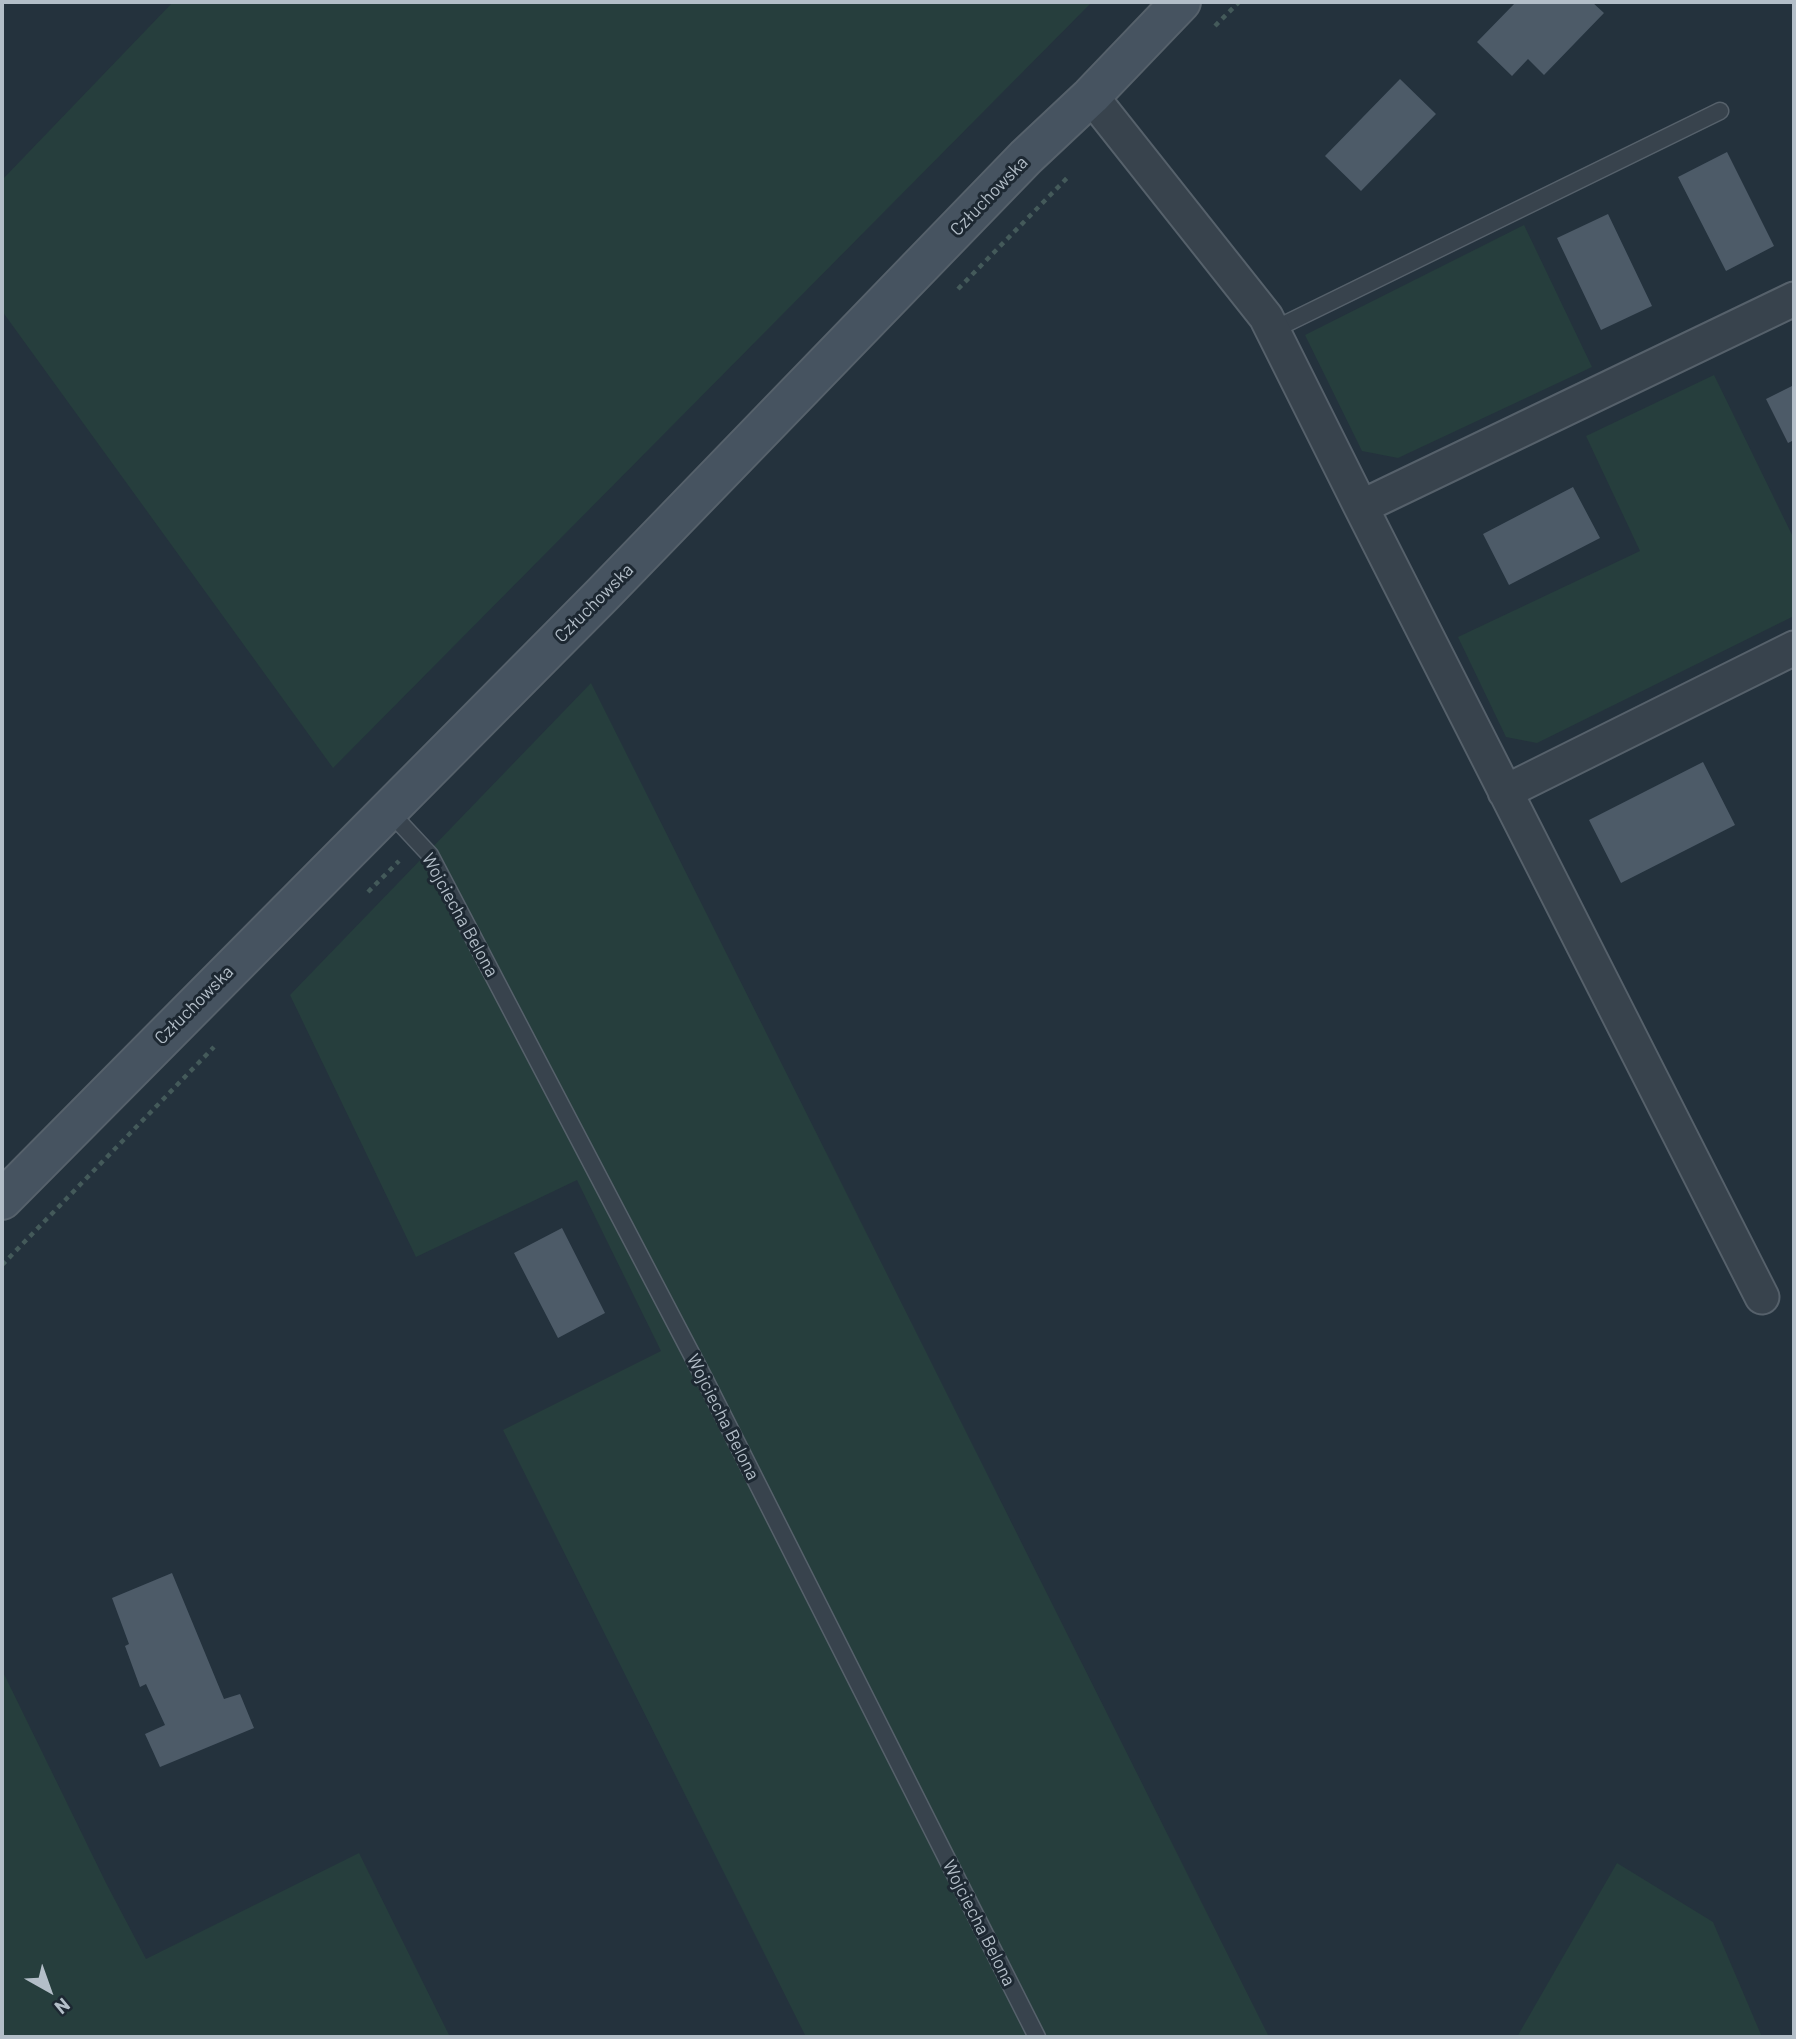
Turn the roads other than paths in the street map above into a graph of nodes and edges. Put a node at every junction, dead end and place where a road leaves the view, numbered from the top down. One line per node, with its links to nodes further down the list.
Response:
1 (1181, 2): 2 (main road, Człuchowska)
2 (1091, 96): 5 (street); 9 (main road, Człuchowska)
3 (1720, 111): 5 (lane)
4 (1794, 299): 6 (street)
5 (1273, 330): 6 (street)
6 (1361, 507): 8 (street)
7 (1794, 648): 8 (street)
8 (1505, 792): 11 (street)
9 (388, 810): 10 (main road, Człuchowska); 12 (lane, Wojciecha Belona)
10 (2, 1200)
11 (1762, 1297)
12 (1037, 2037)

